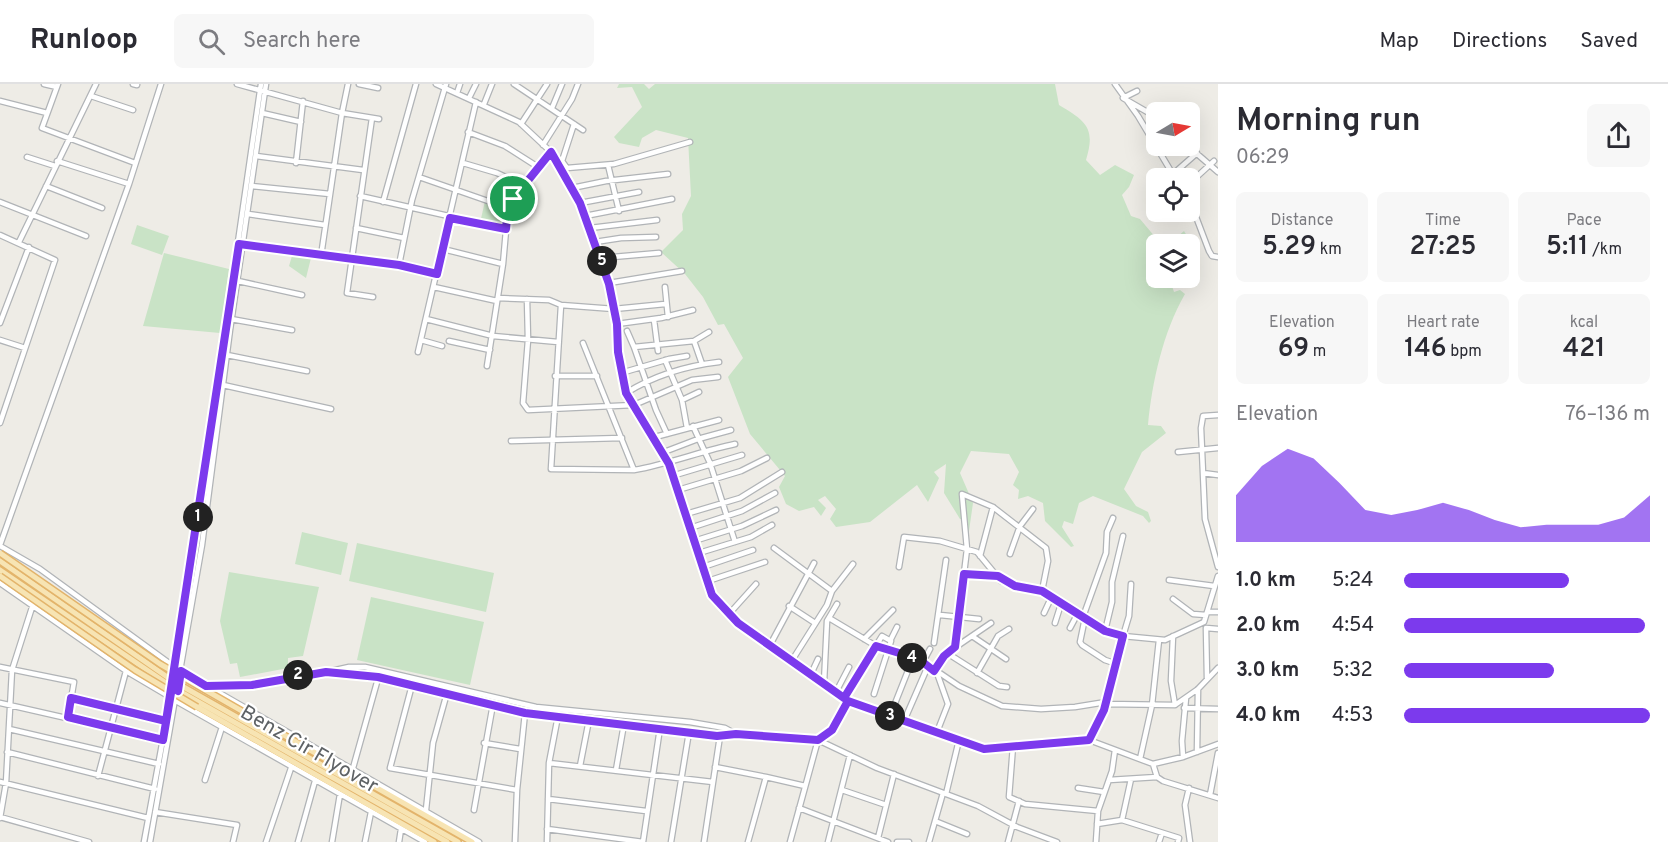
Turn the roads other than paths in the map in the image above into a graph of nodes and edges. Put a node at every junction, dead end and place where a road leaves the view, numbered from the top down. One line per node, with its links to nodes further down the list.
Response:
1 (44, 84): 19 (street)
2 (96, 84): 25 (street)
3 (161, 84): 58 (street)
4 (237, 84): 23 (street)
5 (261, 84): 23 (street)
6 (266, 84): 23 (street)
7 (348, 84): 39 (street)
8 (359, 84): 21 (street)
9 (416, 84): 85 (street)
10 (436, 84): 20 (street)
11 (460, 84): 24 (street)
12 (476, 84): 26 (street)
13 (492, 84): 34 (street)
14 (515, 84): 28 (street)
15 (547, 84): 28 (street)
16 (562, 84): 35 (street)
17 (578, 84): 29 (street)
18 (1115, 84): 27 (street)
19 (58, 86): 40 (street)
20 (445, 86): 24 (street); 71 (street)
21 (378, 88)
22 (1137, 91): 27 (street)
23 (262, 92): 31 (street); 38 (street); 107 (street)
24 (457, 93): 26 (street)
25 (91, 96): 36 (street); 49 (street)
26 (470, 98): 32 (street)
27 (1123, 98): 37 (street); 65 (street)
28 (539, 99): 35 (street); 45 (street)
29 (572, 99): 33 (street); 41 (street)
30 (0, 101): 40 (street)
31 (303, 101): 39 (street); 44 (street)
32 (476, 102): 34 (street); 48 (street)
33 (580, 102)
34 (484, 104): 45 (street)
35 (552, 108): 41 (street)
36 (133, 110)
37 (1146, 111)
38 (262, 113): 44 (street); 54 (street)
39 (342, 113): 42 (street); 64 (street)
40 (47, 114): 49 (street)
41 (563, 116): 46 (street); 51 (street)
42 (372, 118): 43 (street); 67 (street)
43 (379, 119)
44 (301, 122): 59 (street)
45 (521, 124): 51 (street)
46 (574, 124): 47 (street); 62 (street)
47 (583, 130)
48 (468, 132): 60 (street); 63 (street)
49 (69, 137): 57 (street); 58 (street)
50 (690, 142): 62 (street)
51 (543, 145): 52 (street)
52 (551, 152): 63 (street); 77 (street)
53 (1200, 155): 61 (street)
54 (256, 156): 59 (street); 76 (street)
55 (1194, 156): 66 (street)
56 (27, 158): 57 (street)
57 (56, 163): 73 (street); 75 (street)
58 (135, 163): 73 (street)
59 (296, 163): 64 (street)
60 (463, 163): 74 (street); 78 (street)
61 (1211, 163): 68 (street); 69 (street)
62 (608, 165): 72 (street)
63 (538, 167): 74 (street)
64 (334, 168): 67 (street); 80 (street)
65 (1168, 168)
66 (1182, 168)
67 (363, 170): 81 (street)
68 (1218, 172)
69 (1200, 173)
70 (668, 174): 72 (street)
71 (419, 177): 78 (street); 89 (street)
72 (611, 180): 77 (street); 82 (street)
73 (129, 184): 223 (street)
74 (523, 185): 87 (street)
75 (46, 186): 88 (street); 92 (street)
76 (252, 186): 80 (street); 91 (street)
77 (572, 188): 86 (street)
78 (456, 190): 87 (street); 94 (street)
79 (639, 192): 82 (street)
80 (330, 194): 97 (street)
81 (360, 196): 85 (street); 98 (street)
82 (616, 197): 86 (street); 90 (street)
83 (672, 199): 90 (street)
84 (0, 202): 92 (street)
85 (383, 202): 89 (street)
86 (580, 203): 93 (street)
87 (508, 207): 100 (street)
88 (102, 208)
89 (410, 209): 94 (street); 104 (street)
90 (619, 211): 93 (street)
91 (248, 214): 97 (street); 107 (street)
92 (34, 215): 102 (street); 105 (street)
93 (585, 216): 99 (street)
94 (450, 218): 100 (street); 109 (street)
95 (657, 220): 99 (street)
96 (1198, 222): 112 (street)
97 (326, 225): 111 (street)
98 (356, 228): 104 (street); 114 (street)
99 (590, 228): 106 (street)
100 (506, 229): 115 (street)
101 (0, 235): 105 (street)
102 (86, 236)
103 (656, 237): 106 (street)
104 (404, 238): 116 (street)
105 (19, 242): 108 (street)
106 (595, 242): 113 (street)
107 (241, 244): 111 (street); 119 (street); 304 (street)
108 (29, 247): 135 (street); 151 (street)
109 (442, 249): 115 (street); 118 (street)
110 (659, 254): 113 (street)
111 (321, 256): 114 (street)
112 (1218, 257)
113 (601, 258): 120 (street)
114 (352, 260): 116 (street); 124 (street)
115 (503, 264): 125 (street)
116 (399, 265): 118 (street)
117 (682, 271): 120 (street)
118 (437, 274): 122 (street)
119 (238, 281): 123 (street); 132 (street)
120 (609, 284): 129 (street)
121 (665, 287): 127 (street)
122 (434, 288): 125 (street); 133 (street)
123 (302, 295)
124 (373, 297)
125 (498, 299): 126 (street); 140 (street)
126 (527, 299): 128 (street); 143 (street)
127 (665, 304): 129 (street); 131 (street)
128 (561, 305): 129 (street); 146 (street)
129 (614, 309): 136 (street)
130 (693, 310): 131 (street)
131 (668, 316): 134 (street)
132 (231, 319): 137 (street); 155 (street)
133 (426, 319): 140 (street); 142 (street)
134 (654, 320): 136 (street); 148 (street)
135 (0, 323)
136 (617, 324): 164 (street)
137 (292, 330)
138 (627, 331): 150 (street)
139 (709, 332): 145 (street)
140 (493, 336): 143 (street); 152 (street)
141 (0, 340): 151 (street)
142 (421, 340): 149 (street); 154 (street)
143 (528, 340): 146 (street); 178 (street)
144 (449, 341): 152 (street)
145 (694, 341): 148 (street); 159 (street)
146 (558, 342): 165 (street)
147 (582, 343): 166 (street)
148 (657, 345): 150 (street); 153 (street)
149 (442, 346)
150 (634, 347): 161 (street)
151 (25, 348): 181 (street)
152 (490, 350): 160 (street)
153 (658, 351)
154 (418, 352)
155 (227, 355): 162 (street); 169 (street)
156 (687, 356): 157 (street)
157 (665, 360): 161 (street); 163 (street)
158 (719, 362): 159 (street)
159 (702, 364): 163 (street)
160 (487, 366)
161 (642, 367): 164 (street); 168 (street)
162 (307, 371)
163 (670, 372): 168 (street); 170 (street)
164 (621, 373): 172 (street)
165 (555, 376): 166 (street); 178 (street)
166 (597, 376): 176 (street)
167 (718, 377): 170 (street)
168 (646, 381): 172 (street); 173 (street)
169 (223, 385): 177 (street); 304 (street)
170 (675, 386): 173 (street); 174 (street)
171 (699, 392): 174 (street)
172 (626, 393): 175 (street)
173 (651, 395): 175 (street); 185 (street)
174 (682, 400): 183 (street)
175 (634, 405): 176 (street); 186 (street)
176 (610, 407): 178 (street); 187 (street)
177 (331, 409)
178 (554, 410): 189 (street)
179 (1218, 416): 194 (street)
180 (719, 420): 182 (street)
181 (0, 423)
182 (693, 426): 183 (street); 188 (street)
183 (687, 428): 185 (street)
184 (731, 430): 188 (street)
185 (667, 434): 186 (street)
186 (655, 437): 195 (street)
187 (622, 438): 189 (street); 201 (street)
188 (698, 439): 193 (street); 195 (street)
189 (551, 440): 190 (street); 201 (street)
190 (511, 441)
191 (735, 444): 193 (street)
192 (1218, 448): 194 (street)
193 (704, 450): 199 (street); 200 (street)
194 (1202, 450): 196 (street); 203 (street)
195 (664, 452): 200 (street)
196 (1178, 452)
197 (742, 454): 199 (street)
198 (767, 458): 206 (street)
199 (710, 463): 204 (street); 206 (street)
200 (669, 464): 201 (street); 204 (street)
201 (634, 470)
202 (782, 472): 209 (street)
203 (1203, 473): 205 (street); 238 (street)
204 (672, 476): 207 (street)
205 (1218, 476)
206 (714, 478): 207 (street); 209 (street)
207 (678, 490): 213 (street)
208 (775, 494): 214 (street)
209 (722, 504): 213 (street); 214 (street)
210 (993, 507): 217 (street); 225 (street); 230 (street)
211 (1033, 509): 217 (street)
212 (776, 510): 219 (street)
213 (686, 514): 218 (street)
214 (726, 517): 218 (street); 219 (street)
215 (1113, 518): 268 (street)
216 (772, 525): 222 (street)
217 (1020, 526): 229 (street); 252 (street)
218 (690, 528): 221 (street)
219 (731, 529): 221 (street); 222 (street)
220 (1124, 536): 280 (street)
221 (694, 541): 228 (street)
222 (735, 542): 228 (street)
223 (0, 545): 304 (street)
224 (774, 548): 240 (street)
225 (968, 549): 230 (street); 237 (street); 241 (street)
226 (753, 550): 236 (street)
227 (0, 553): 443 (main road, Benz Cir Flyover, bridge)
228 (699, 554): 236 (street)
229 (1010, 554)
230 (980, 556): 243 (street)
231 (946, 560): 266 (street)
232 (0, 561): 315 (main road)
233 (765, 562): 246 (street)
234 (814, 562): 240 (street)
235 (853, 564): 251 (street)
236 (703, 567): 246 (street)
237 (899, 567)
238 (1218, 567)
239 (0, 570): 253 (main road)
240 (807, 574): 251 (street); 259 (street)
241 (964, 574): 243 (street); 267 (street)
242 (0, 576): 440 (main road, Benz Cir Flyover, bridge)
243 (998, 576): 252 (street)
244 (1218, 576): 250 (street)
245 (1169, 580): 250 (street)
246 (708, 581): 264 (street)
247 (0, 583): 258 (street)
248 (756, 584): 264 (street)
249 (1131, 584): 282 (street)
250 (1214, 586): 265 (street)
251 (832, 591): 271 (street)
252 (1042, 591): 254 (street)
253 (36, 595): 258 (street); 315 (main road)
254 (1051, 598): 257 (street); 262 (street)
255 (1173, 599): 265 (street)
256 (837, 604): 269 (street)
257 (1061, 604): 263 (street); 273 (street)
258 (32, 605): 305 (street); 306 (street)
259 (789, 606): 271 (street); 289 (street)
260 (893, 610): 284 (street)
261 (1218, 612): 265 (street)
262 (1044, 613)
263 (1078, 613): 268 (street); 276 (street)
264 (729, 614): 289 (street)
265 (1206, 614): 272 (street)
266 (940, 615): 267 (street); 287 (street)
267 (958, 617): 270 (street); 290 (street)
268 (1084, 617): 280 (street); 300 (street)
269 (829, 618): 284 (street); 314 (street)
270 (979, 619)
271 (814, 622): 298 (street)
272 (1204, 622): 277 (street); 283 (street)
273 (1055, 623)
274 (991, 624): 281 (street)
275 (897, 627): 286 (street)
276 (1070, 628)
277 (1206, 628): 279 (street); 313 (street)
278 (1009, 629): 293 (street)
279 (1218, 629)
280 (1105, 631): 282 (street)
281 (972, 636): 290 (street); 293 (street)
282 (1123, 636): 285 (street); 300 (street)
283 (1173, 636): 285 (street); 333 (street)
284 (864, 639): 288 (street)
285 (1159, 640): 332 (street)
286 (890, 641): 288 (street); 291 (street)
287 (934, 643)
288 (876, 646): 291 (street); 326 (street)
289 (769, 647): 298 (street)
290 (955, 647): 294 (street)
291 (888, 648): 295 (street); 322 (street)
292 (930, 648): 299 (street)
293 (989, 650): 297 (street); 310 (street)
294 (947, 653): 309 (street); 310 (street)
295 (913, 658): 299 (street); 340 (street)
296 (818, 659): 311 (street)
297 (1006, 659)
298 (792, 662): 311 (street)
299 (926, 664): 309 (street); 344 (street)
300 (1117, 664): 329 (street)
301 (0, 667): 305 (street)
302 (849, 667): 320 (street)
303 (1218, 668): 313 (street)
304 (178, 669): 315 (street); 316 (street)
305 (12, 670): 324 (street); 331 (street)
306 (126, 670): 323 (street); 336 (street)
307 (382, 670): 308 (street); 312 (street); 352 (street)
308 (331, 671): 312 (street); 316 (street)
309 (935, 672): 329 (street); 351 (street)
310 (977, 673): 318 (street)
311 (811, 674): 314 (street)
312 (378, 677): 317 (street); 378 (street)
313 (1207, 678): 319 (street)
314 (824, 683): 320 (street)
315 (176, 686): 323 (street); 327 (street); 441 (main road); 442 (main road)
316 (206, 686): 378 (street)
317 (412, 686): 321 (street); 380 (street)
318 (1007, 687)
319 (1197, 689): 325 (street); 337 (street)
320 (836, 692): 326 (street)
321 (447, 693): 330 (street); 380 (street)
322 (874, 694)
323 (171, 697): 343 (street)
324 (71, 698): 336 (street); 341 (street)
325 (1186, 698): 333 (street); 334 (street)
326 (846, 699): 340 (street); 355 (street)
327 (177, 701): 347 (street); 400 (street)
328 (0, 703): 331 (street)
329 (1106, 703): 332 (street); 357 (street)
330 (493, 704): 338 (street); 359 (street)
331 (10, 705): 341 (street); 349 (street)
332 (1152, 705): 333 (street); 371 (street)
333 (1175, 705)
334 (1184, 708): 337 (street); 370 (street)
335 (1218, 709): 337 (street)
336 (116, 710): 343 (street); 346 (street)
337 (1197, 710): 367 (street)
338 (525, 713): 339 (street); 363 (street)
339 (558, 716): 342 (street); 372 (street)
340 (890, 716): 344 (street)
341 (68, 717): 346 (street)
342 (589, 720): 345 (street); 375 (street)
343 (166, 721): 354 (street)
344 (904, 721): 351 (street)
345 (624, 724): 348 (street); 379 (street)
346 (111, 726): 354 (street); 365 (street)
347 (222, 727): 377 (street); 388 (street)
348 (660, 728): 350 (street); 383 (street)
349 (9, 729): 360 (street); 365 (street)
350 (688, 732): 353 (street); 386 (street)
351 (937, 732): 356 (street)
352 (736, 734): 353 (street); 355 (street)
353 (720, 736): 376 (street)
354 (163, 740): 373 (street)
355 (818, 740): 369 (street); 395 (street)
356 (959, 740): 362 (street); 403 (street)
357 (1089, 740): 362 (street); 364 (street)
358 (0, 742): 360 (street)
359 (484, 743): 363 (street); 392 (street)
360 (8, 744): 366 (street)
361 (1218, 744): 367 (street)
362 (1013, 746): 407 (street)
363 (520, 749): 398 (street)
364 (1115, 750): 371 (street); 389 (street)
365 (105, 751): 373 (street); 382 (street)
366 (7, 752): 382 (street); 394 (street)
367 (1197, 752): 370 (street)
368 (1218, 753): 404 (street)
369 (850, 755): 381 (street); 399 (street)
370 (1183, 757): 374 (street)
371 (1140, 759): 374 (street)
372 (549, 763): 375 (street); 406 (street)
373 (159, 764): 400 (street)
374 (1153, 764): 385 (street)
375 (580, 766): 379 (street)
376 (715, 767): 384 (street); 393 (street)
377 (291, 768): 390 (street); 434 (street)
378 (353, 768): 410 (street)
379 (616, 770): 383 (street)
380 (430, 774): 392 (street); 410 (street)
381 (894, 774): 403 (street); 408 (street)
382 (98, 776): 400 (street)
383 (654, 776): 386 (street); 412 (street)
384 (766, 777): 395 (street); 449 (street)
385 (1157, 777): 387 (street); 397 (street)
386 (680, 778): 393 (street); 447 (street)
387 (1131, 779): 389 (street); 418 (street)
388 (204, 780)
389 (1109, 780): 401 (street)
390 (315, 781): 402 (street); 435 (street)
391 (0, 782): 394 (street)
392 (477, 782): 398 (street); 411 (street)
393 (713, 782): 448 (street)
394 (6, 783): 416 (street); 417 (street)
395 (805, 786): 409 (street)
396 (1078, 788): 401 (street)
397 (1188, 788): 404 (street); 429 (street)
398 (517, 790): 445 (street)
399 (842, 790): 408 (street); 419 (street)
400 (156, 791): 413 (street); 417 (street)
401 (1104, 792): 415 (street)
402 (340, 794): 414 (street); 436 (street)
403 (945, 794): 420 (street); 422 (street)
404 (1210, 795): 405 (street)
405 (1218, 798)
406 (548, 799): 412 (street); 424 (street)
407 (1019, 801): 415 (street); 422 (street)
408 (886, 805): 427 (street)
409 (799, 808): 419 (street); 450 (street)
410 (426, 810): 444 (street)
411 (474, 810)
412 (646, 811): 424 (street)
413 (155, 812): 432 (street); 433 (street)
414 (370, 812): 423 (street); 437 (street)
415 (1098, 812): 421 (street)
416 (0, 818): 430 (street)
417 (148, 818): 431 (street)
418 (1122, 820): 421 (street); 425 (street)
419 (834, 821): 427 (street); 451 (street)
420 (935, 821): 426 (street); 455 (street)
421 (1097, 824): 458 (street)
422 (1012, 825): 456 (street); 457 (street)
423 (401, 829): 438 (street); 439 (street)
424 (547, 829): 446 (street)
425 (1162, 833): 428 (street); 459 (street)
426 (967, 834)
427 (878, 838): 452 (street)
428 (1178, 840): 429 (street)
429 (1190, 840)
430 (89, 842)
431 (144, 842)
432 (150, 842)
433 (233, 842)
434 (266, 842)
435 (298, 842)
436 (332, 842)
437 (365, 842)
438 (399, 842)
439 (425, 842)
440 (434, 842)
441 (447, 842)
442 (458, 842)
443 (472, 842)
444 (479, 842)
445 (515, 842)
446 (547, 842)
447 (671, 842)
448 (704, 842)
449 (748, 842)
450 (790, 842)
451 (828, 842)
452 (888, 842)
453 (897, 842): 454 (street)
454 (909, 842)
455 (929, 842)
456 (1008, 842)
457 (1057, 842)
458 (1096, 842)
459 (1160, 842)

